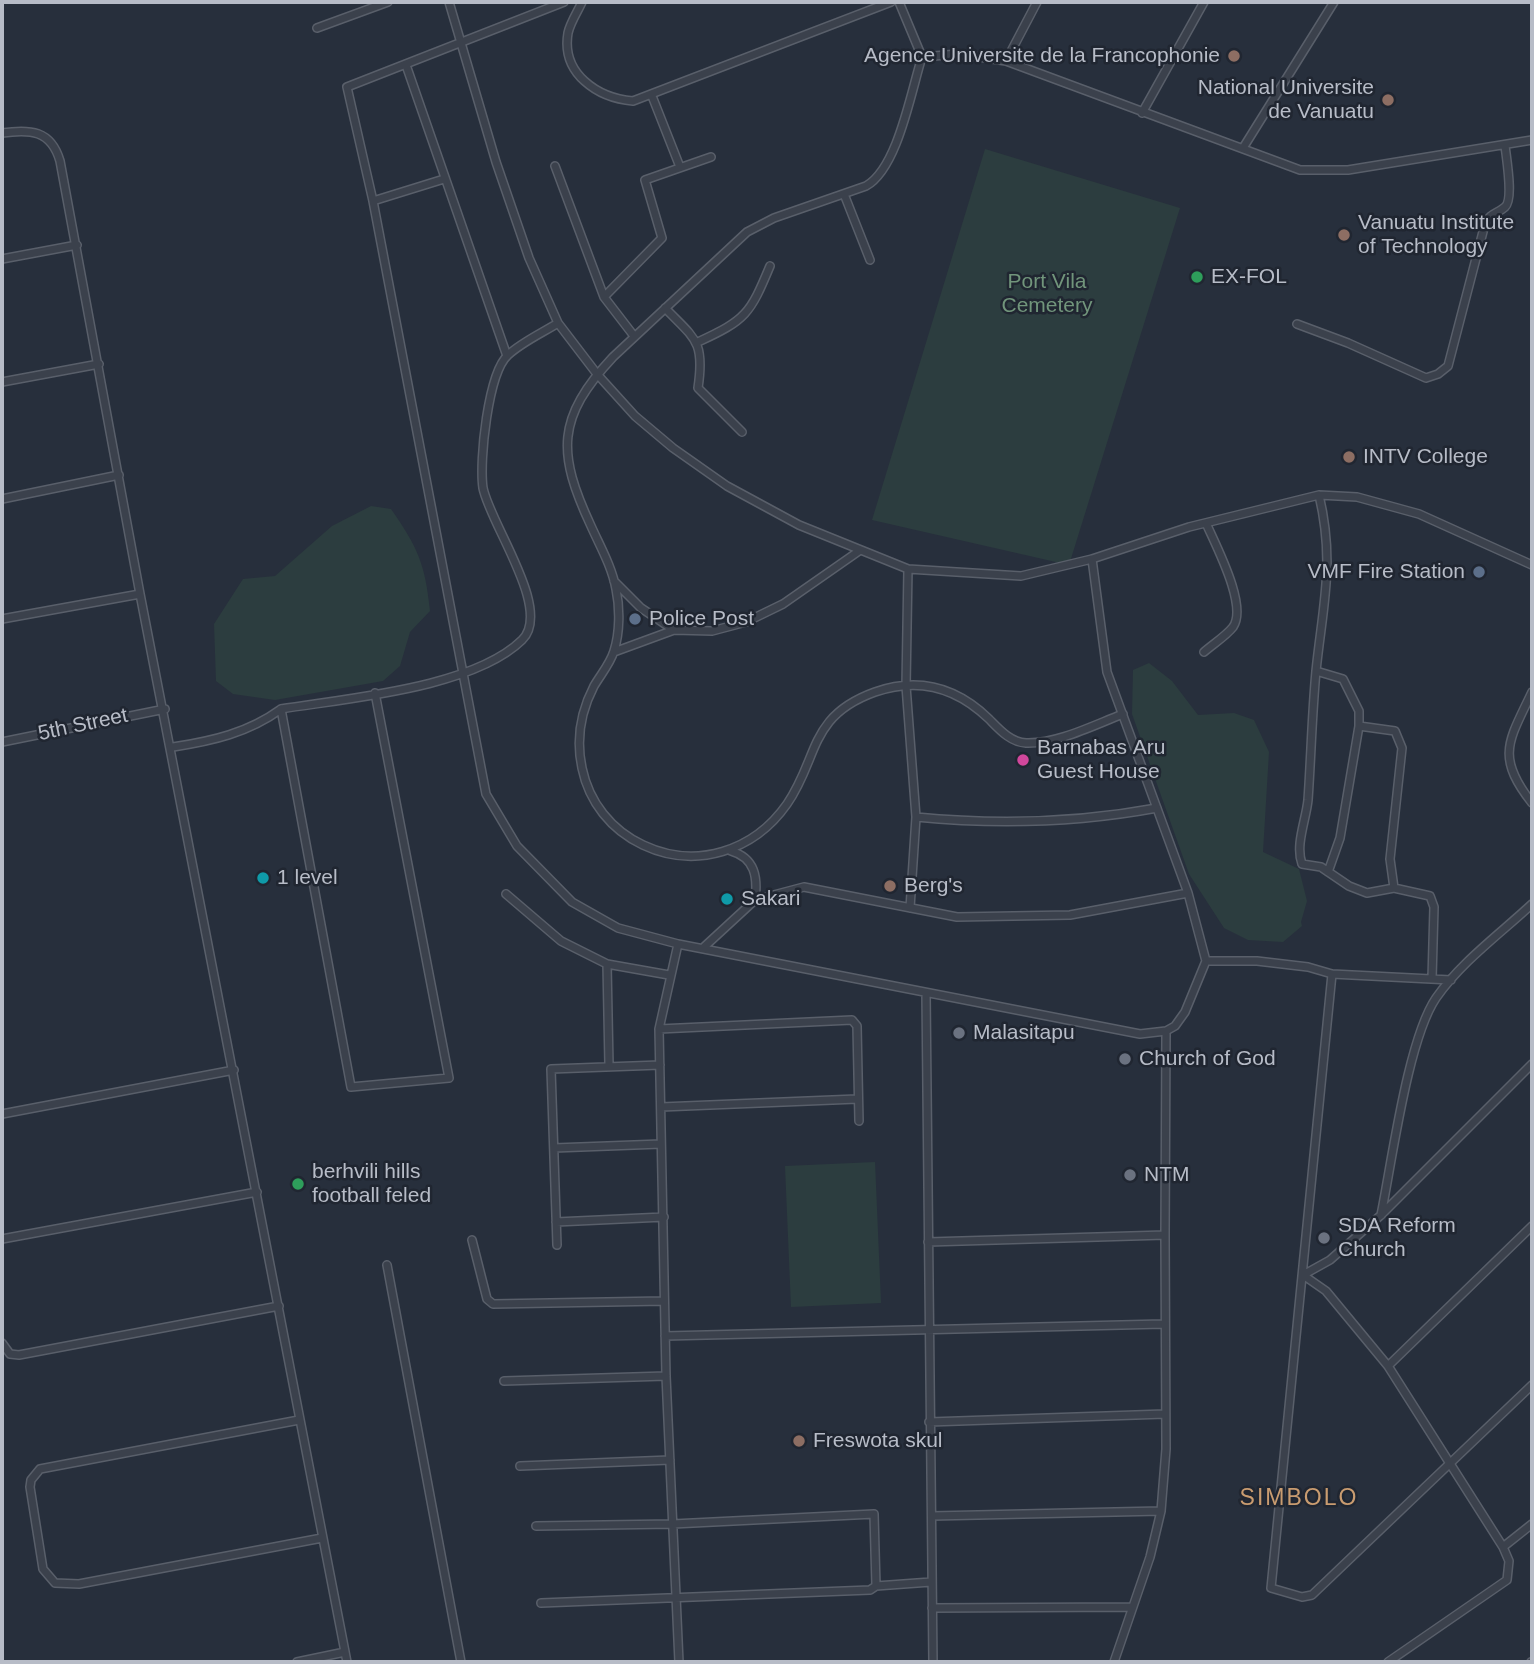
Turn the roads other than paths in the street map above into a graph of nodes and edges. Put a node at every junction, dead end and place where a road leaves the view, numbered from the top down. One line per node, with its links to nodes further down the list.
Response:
1 (388, 2): 10 (street)
2 (449, 2): 11 (street)
3 (564, 2): 11 (street)
4 (582, 2): 15 (street)
5 (891, 2): 15 (street)
6 (900, 2): 12 (street)
7 (1037, 2): 13 (street)
8 (1203, 2): 16 (street)
9 (1334, 2): 20 (street)
10 (317, 28)
11 (459, 41): 14 (street); 33 (street)
12 (922, 57): 13 (street); 25 (street)
13 (1006, 61): 16 (street)
14 (406, 65): 24 (street); 26 (street)
15 (652, 96): 23 (street)
16 (1142, 113): 20 (street)
17 (2, 133): 27 (street)
18 (1532, 140): 19 (street)
19 (1505, 145): 20 (street); 34 (street)
20 (1243, 148)
21 (711, 157): 23 (street)
22 (555, 166): 31 (street)
23 (680, 167): 31 (street)
24 (444, 178): 26 (street); 37 (street)
25 (844, 194): 29 (street); 32 (street)
26 (373, 201): 57 (street)
27 (77, 245): 28 (street); 38 (street)
28 (2, 259)
29 (870, 260)
30 (770, 266): 36 (street)
31 (604, 297): 35 (street)
32 (665, 308): 35 (street); 36 (street)
33 (558, 323): 37 (street); 39 (street)
34 (1297, 324)
35 (634, 336): 39 (street)
36 (698, 342): 41 (street)
37 (507, 356): 57 (street)
38 (99, 364): 40 (street); 42 (street)
39 (597, 374): 46 (street); 50 (street)
40 (2, 382)
41 (742, 432)
42 (119, 475): 44 (street); 51 (street)
43 (1319, 495): 45 (street); 48 (street); 56 (street)
44 (2, 499)
45 (1206, 523): 47 (street); 55 (street)
46 (859, 551): 49 (street); 53 (street)
47 (1092, 559): 49 (street); 63 (street)
48 (1532, 565)
49 (908, 569): 58 (street)
50 (614, 580): 53 (street); 54 (street)
51 (140, 594): 52 (street); 61 (street)
52 (2, 619)
53 (674, 630): 54 (street)
54 (614, 652): 70 (street)
55 (1203, 652)
56 (1316, 671): 64 (street); 71 (street)
57 (463, 675): 60 (street); 78 (street)
58 (906, 686): 63 (street); 69 (street); 70 (street)
59 (1532, 692): 67 (street)
60 (375, 693): 62 (street); 62 (street)
61 (165, 709): 65 (street, 5th Street); 66 (street)
62 (281, 709): 66 (street)
63 (1123, 714): 68 (street)
64 (1359, 726): 71 (street); 72 (street)
65 (2, 742)
66 (173, 747): 92 (street)
67 (1532, 803)
68 (1157, 808): 69 (street); 74 (street)
69 (916, 817): 77 (street)
70 (732, 851): 75 (street)
71 (1328, 872): 72 (street)
72 (1394, 888): 84 (street)
73 (506, 894): 81 (street)
74 (1188, 894): 77 (street); 80 (street)
75 (755, 900): 77 (street); 79 (street)
76 (1532, 904): 85 (street)
77 (910, 908)
78 (678, 944): 79 (street); 83 (street)
79 (704, 947): 86 (street)
80 (1206, 961): 82 (street); 88 (street)
81 (607, 964): 83 (street); 90 (street)
82 (1332, 974): 84 (street); 110 (street)
83 (669, 975): 87 (street)
84 (1432, 979): 85 (street)
85 (1451, 980): 100 (street)
86 (926, 994): 88 (street); 107 (street)
87 (659, 1029): 91 (street); 93 (street)
88 (1166, 1031): 104 (street)
89 (1532, 1064): 100 (street)
90 (608, 1065): 91 (street); 98 (street)
91 (660, 1065): 94 (street)
92 (234, 1070): 95 (street); 99 (street)
93 (857, 1098): 94 (street); 96 (street)
94 (661, 1107): 97 (street)
95 (2, 1114)
96 (859, 1121)
97 (661, 1144): 98 (street); 101 (street)
98 (554, 1148): 102 (street)
99 (257, 1192): 105 (street); 112 (street)
100 (1381, 1215): 110 (street)
101 (664, 1217): 102 (street); 111 (street)
102 (556, 1222): 108 (street)
103 (1532, 1226): 117 (street)
104 (1165, 1235): 107 (street); 113 (street)
105 (2, 1239)
106 (472, 1240): 111 (street)
107 (928, 1242): 114 (street)
108 (557, 1245)
109 (387, 1265): 143 (street)
110 (1303, 1275): 117 (street); 125 (street)
111 (664, 1301): 115 (street)
112 (279, 1306): 116 (street); 122 (street)
113 (1163, 1324): 114 (street); 121 (street)
114 (929, 1331): 115 (street); 123 (street)
115 (665, 1336): 118 (street)
116 (2, 1343)
117 (1388, 1366): 125 (street)
118 (666, 1376): 119 (street); 124 (street)
119 (504, 1381)
120 (1532, 1385): 125 (street)
121 (1165, 1414): 123 (street); 127 (street)
122 (299, 1420): 132 (street); 132 (street)
123 (929, 1422): 128 (street)
124 (670, 1460): 126 (street); 129 (street)
125 (1451, 1465): 133 (street)
126 (520, 1466)
127 (1161, 1511): 128 (street); 138 (street)
128 (932, 1516): 134 (street)
129 (673, 1524): 131 (street); 135 (street); 136 (street)
130 (1532, 1524): 133 (street)
131 (536, 1526)
132 (322, 1538): 140 (street)
133 (1503, 1546): 147 (street)
134 (931, 1582): 135 (street); 139 (street)
135 (876, 1586): 136 (street)
136 (676, 1599): 137 (street); 144 (street)
137 (541, 1603)
138 (1132, 1607): 139 (street); 146 (street)
139 (932, 1608): 145 (street)
140 (345, 1652): 141 (street); 142 (street)
141 (297, 1662)
142 (347, 1662)
143 (461, 1662)
144 (678, 1662)
145 (933, 1662)
146 (1114, 1662)
147 (1388, 1662)

